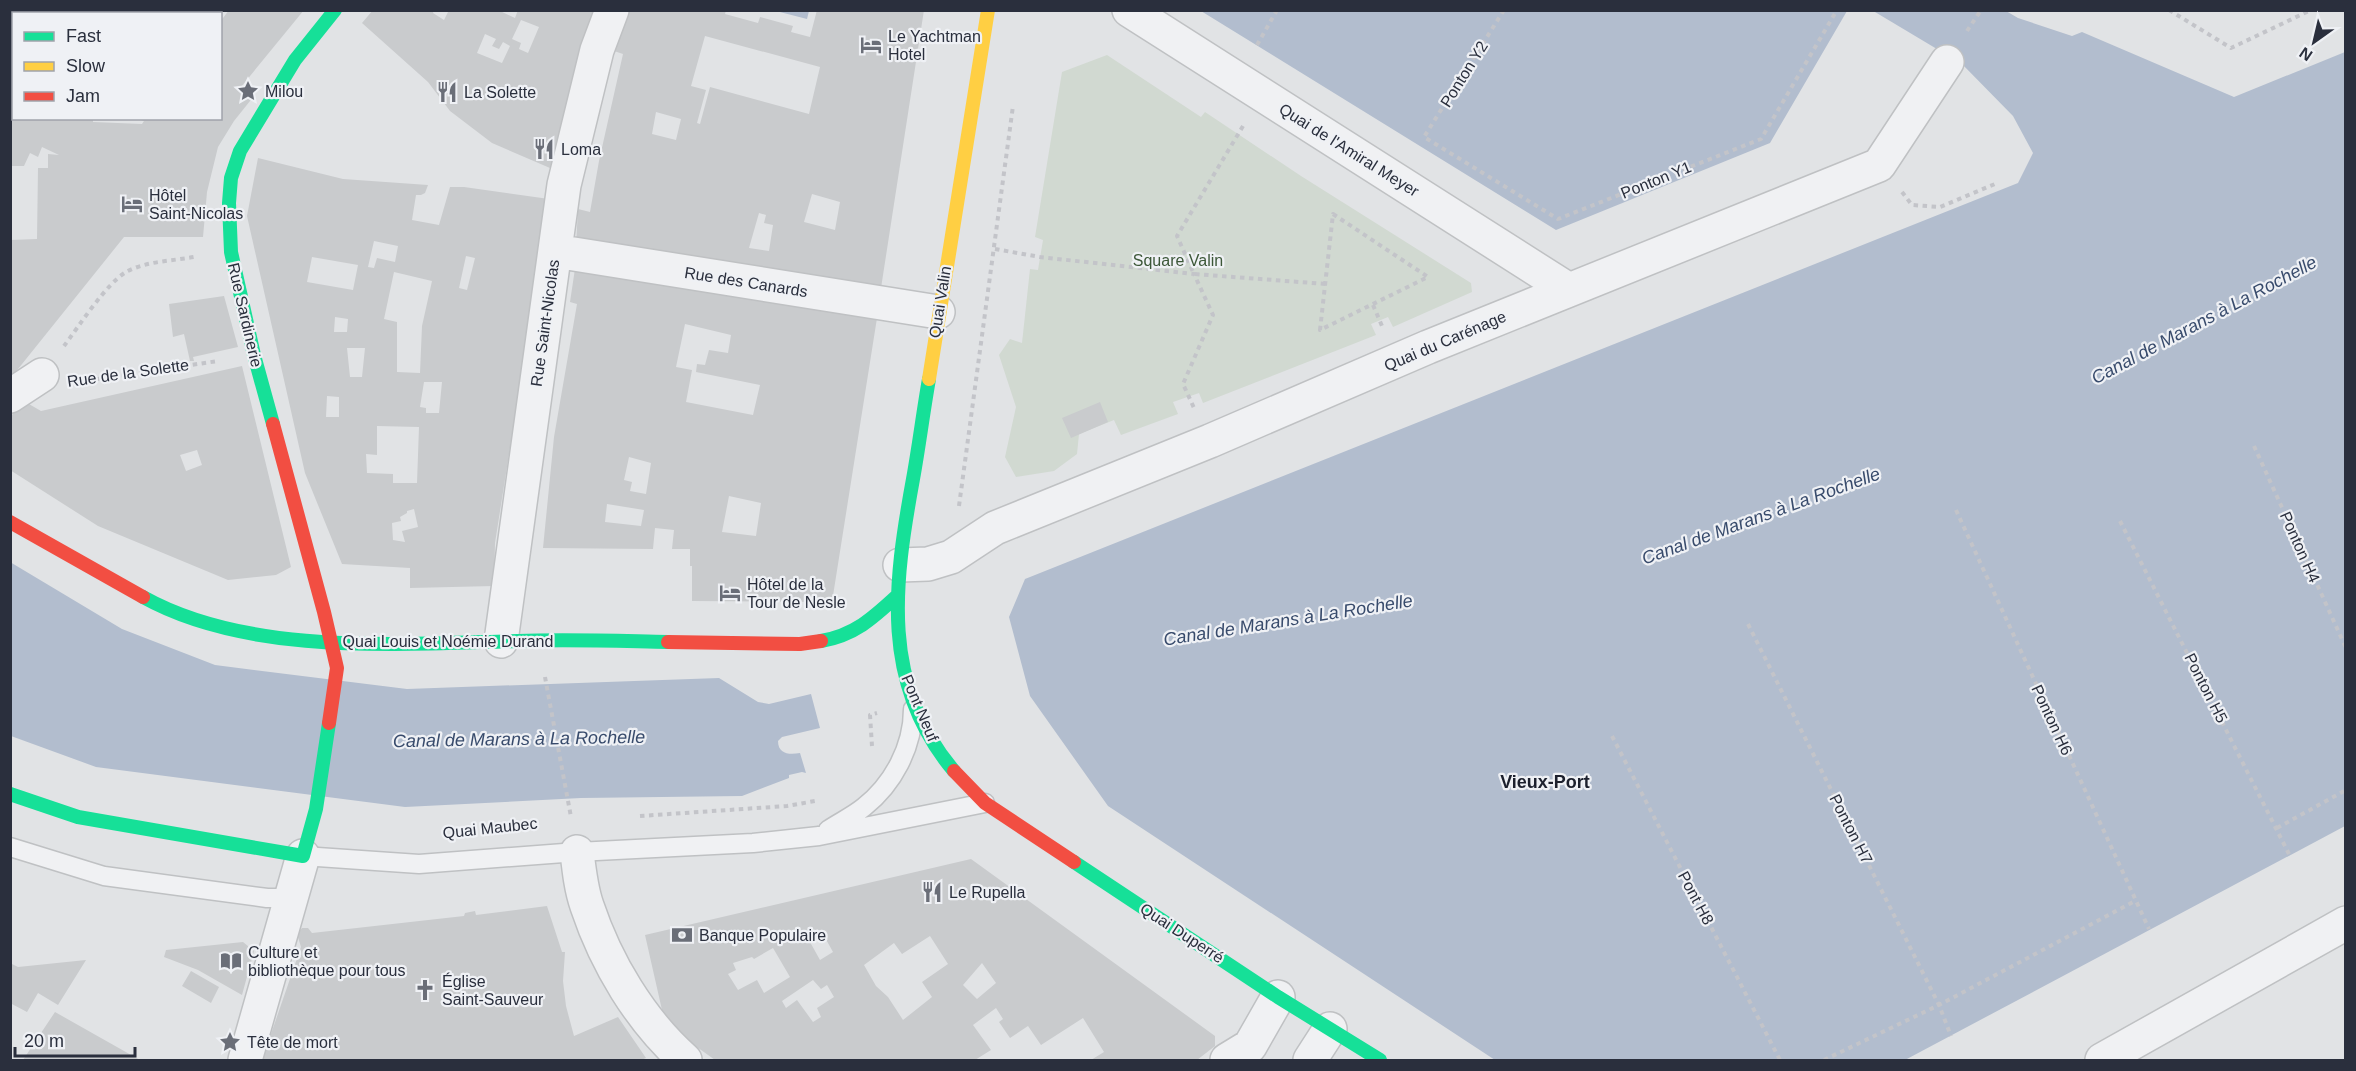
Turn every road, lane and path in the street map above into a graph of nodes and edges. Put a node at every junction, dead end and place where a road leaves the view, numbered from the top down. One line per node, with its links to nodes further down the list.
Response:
1 (335, 10): 19 (street, Rue Sardinerie)
2 (612, 10): 18 (street, Rue Saint-Nicolas)
3 (988, 10): 23 (street, Quai Valin)
4 (1129, 10): 12 (street, Quai de l'Amiral Meyer)
5 (1277, 10): 10 (path)
6 (1504, 10): 14 (path, Ponton Y2)
7 (1837, 10): 14 (path, Ponton Y1)
8 (2169, 10): 9 (path)
9 (2311, 10)
10 (1257, 45)
11 (1947, 62): 22 (street, Quai du Carénage)
12 (1261, 94): 20 (path); 22 (street, Quai de l'Amiral Meyer)
13 (1014, 98): 17 (path)
14 (1424, 137)
15 (1995, 184): 16 (path)
16 (1940, 207)
17 (995, 249): 20 (path); 32 (path)
18 (555, 251): 23 (street, Rue des Canards); 36 (street, Rue Saint-Nicolas)
19 (231, 252): 24 (street, Rue Sardinerie); 25 (path)
20 (1194, 274): 21 (path); 27 (path)
21 (1326, 284): 21 (path)
22 (1569, 290): 27 (street, Quai du Carénage)
23 (938, 312): 33 (street, Quai Valin)
24 (254, 355): 25 (path, Rue de la Solette); 35 (street, Rue Sardinerie)
25 (42, 375): 26 (street, Rue de la Solette)
26 (10, 396)
27 (1210, 441): 32 (street, Quai du Carénage)
28 (2254, 446): 37 (path, Ponton H4)
29 (1956, 510): 55 (path, Ponton H6)
30 (2120, 521): 48 (path, Ponton H5)
31 (10, 522): 35 (street, Quai Louis et Noémie Durand)
32 (951, 557): 33 (street, Quai du Carénage)
33 (899, 580): 36 (street, Quai Louis et Noémie Durand); 39 (street, Pont Neuf)
34 (1748, 624): 59 (path, Ponton H7)
35 (331, 641): 36 (street, Quai Louis et Noémie Durand); 52 (street, Rue Sardinerie)
36 (501, 641)
37 (2346, 648)
38 (544, 681): 44 (path)
39 (913, 698): 41 (path); 46 (street, Pont Neuf); 49 (lane, Quai Maubec)
40 (1612, 736): 67 (path, Pont H8)
41 (869, 753)
42 (2346, 790): 48 (path)
43 (10, 794): 52 (street, Quai Maubec)
44 (568, 799)
45 (822, 800): 47 (path)
46 (985, 803): 49 (lane, Quai Maubec); 58 (street, Quai Duperré)
47 (631, 816)
48 (2277, 828): 53 (path, Ponton H5)
49 (819, 836): 51 (lane, Quai Maubec)
50 (10, 847): 54 (lane)
51 (577, 852): 52 (lane, Quai Maubec); 62 (street)
52 (303, 856): 54 (street)
53 (2290, 856)
54 (292, 898): 63 (street)
55 (2134, 900): 57 (path, Ponton H6); 59 (path)
56 (2346, 922): 69 (street)
57 (2150, 929)
58 (1278, 997): 60 (street, Quai Duperré); 64 (street)
59 (1939, 1005): 61 (path, Ponton H7); 68 (path)
60 (1330, 1029): 65 (street); 66 (street, Quai Duperré)
61 (1951, 1036)
62 (670, 1056)
63 (245, 1060)
64 (1227, 1060)
65 (1310, 1060)
66 (1380, 1060)
67 (1780, 1060)
68 (1824, 1060)
69 (2102, 1060)

